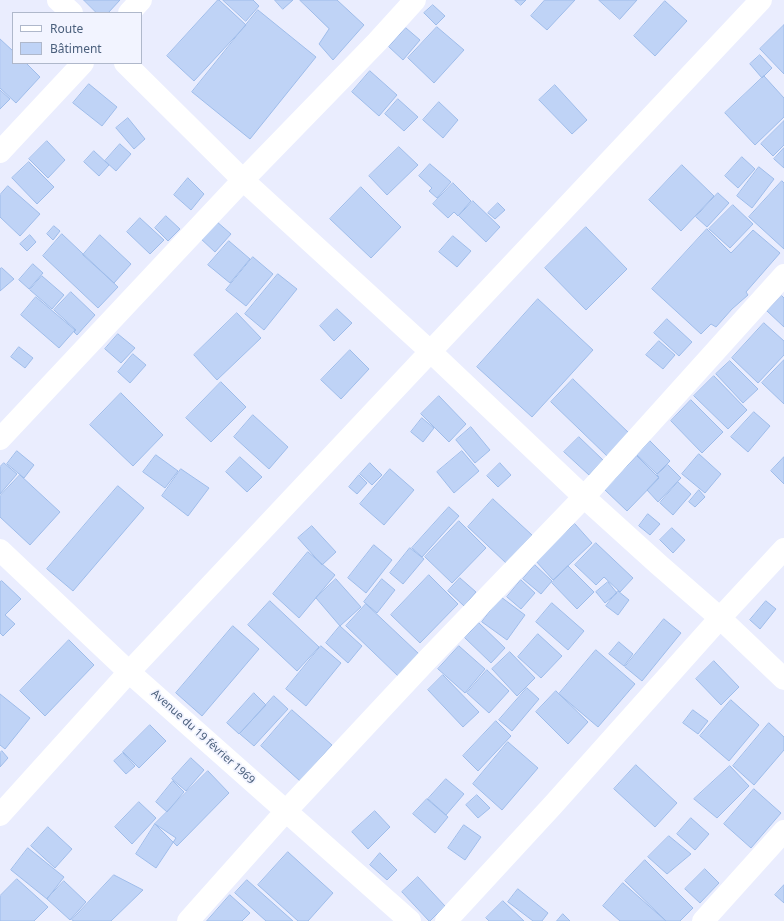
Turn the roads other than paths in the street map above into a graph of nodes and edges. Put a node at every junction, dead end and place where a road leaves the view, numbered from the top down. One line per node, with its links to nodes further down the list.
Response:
1 (58, 0): 5 (street)
2 (141, 0): 6 (street)
3 (415, 0): 10 (street)
4 (761, 0): 12 (street)
5 (71, 12)
6 (130, 12)
7 (82, 64): 9 (street)
8 (126, 64): 10 (street)
9 (0, 152)
10 (243, 180): 12 (street); 13 (street)
11 (784, 275): 14 (street)
12 (431, 352): 14 (street); 18 (street)
13 (0, 439)
14 (584, 497): 17 (street); 20 (street)
15 (784, 549): 17 (street)
16 (0, 550): 18 (street, Avenue du 19 février 1969)
17 (720, 618): 19 (street); 25 (street)
18 (129, 672): 20 (street, Avenue du 19 février 1969); 21 (street)
19 (784, 679)
20 (286, 812): 23 (street); 24 (street, Avenue du 19 février 1969)
21 (0, 815)
22 (784, 831): 26 (street)
23 (188, 921)
24 (410, 921)
25 (446, 921)
26 (703, 921)

